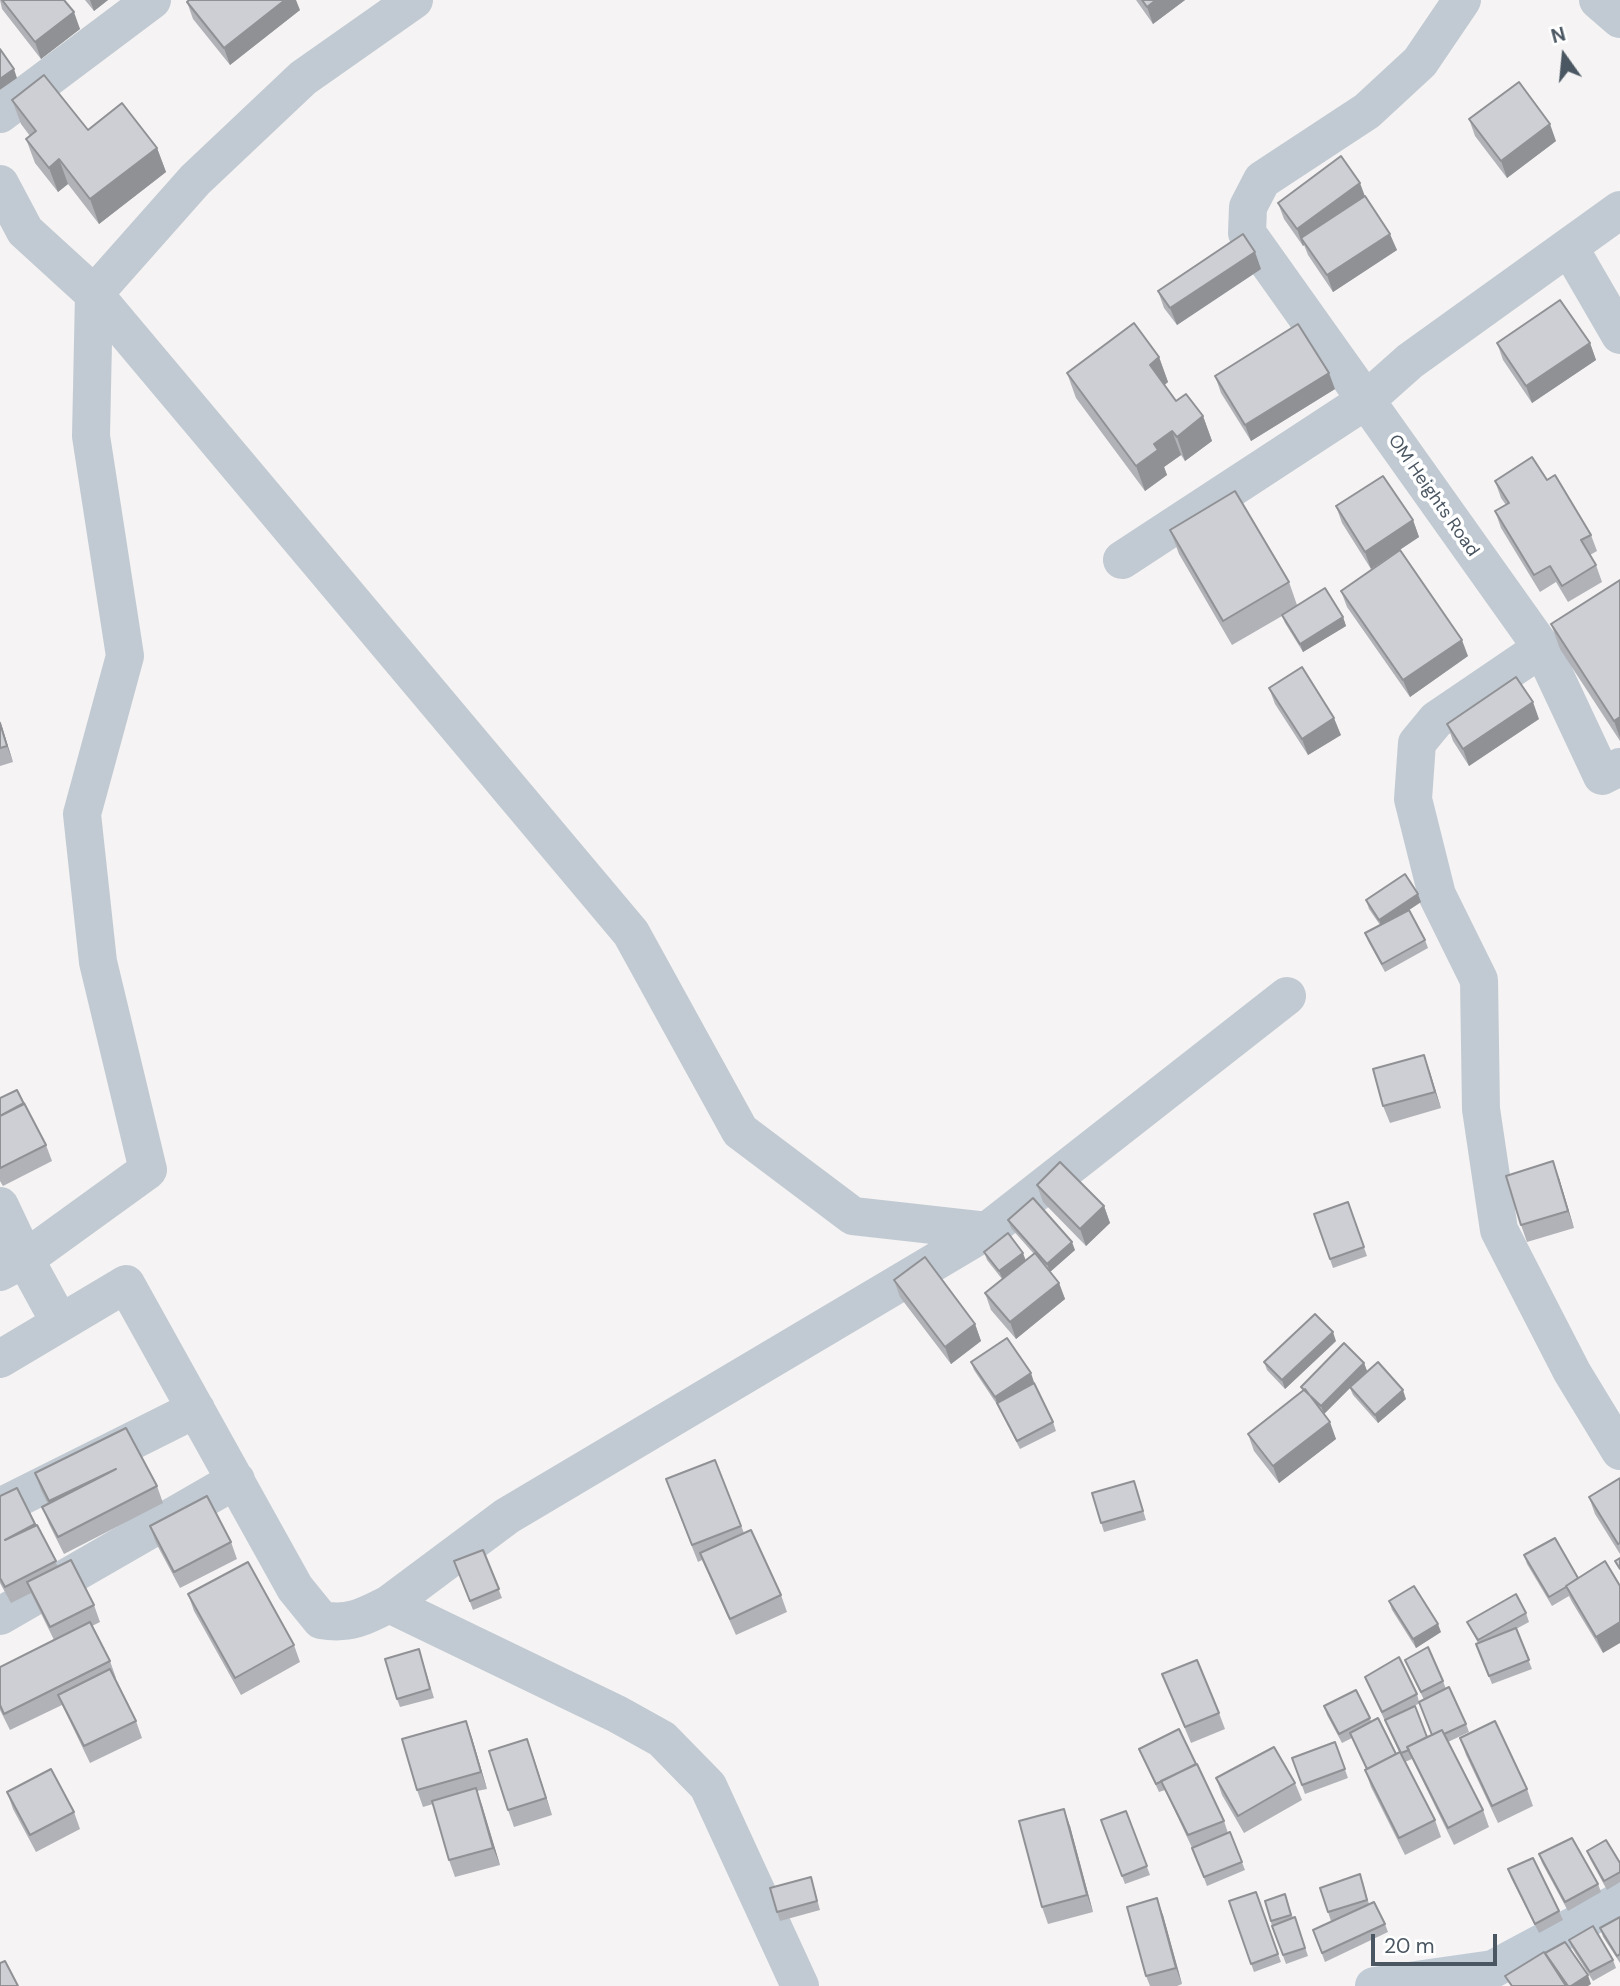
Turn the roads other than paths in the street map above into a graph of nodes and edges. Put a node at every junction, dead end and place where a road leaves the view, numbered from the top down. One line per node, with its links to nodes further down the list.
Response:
1 (152, 0): 6 (street)
2 (414, 0): 10 (street)
3 (1462, 0): 12 (street, OM Heights Road)
4 (1598, 0): 5 (street)
5 (1620, 19)
6 (0, 114)
7 (0, 184): 10 (street)
8 (1620, 210): 9 (street)
9 (1569, 247): 11 (street); 12 (street)
10 (94, 294): 18 (street); 19 (street)
11 (1620, 335)
12 (1365, 401): 13 (street); 14 (street, OM Heights Road)
13 (1122, 560)
14 (1542, 648): 15 (street, OM Heights Road); 23 (street)
15 (1620, 767)
16 (1287, 996): 18 (street)
17 (0, 1206): 19 (street)
18 (988, 1231): 26 (street)
19 (13, 1265): 20 (street)
20 (60, 1323): 21 (street); 22 (street)
21 (0, 1359)
22 (196, 1409): 24 (street); 25 (street)
23 (1620, 1451)
24 (236, 1480): 26 (street); 27 (street)
25 (0, 1507)
26 (389, 1604): 30 (street)
27 (0, 1616)
28 (1620, 1901): 29 (street)
29 (1498, 1977): 31 (street)
30 (800, 1986)
31 (1374, 1986)

